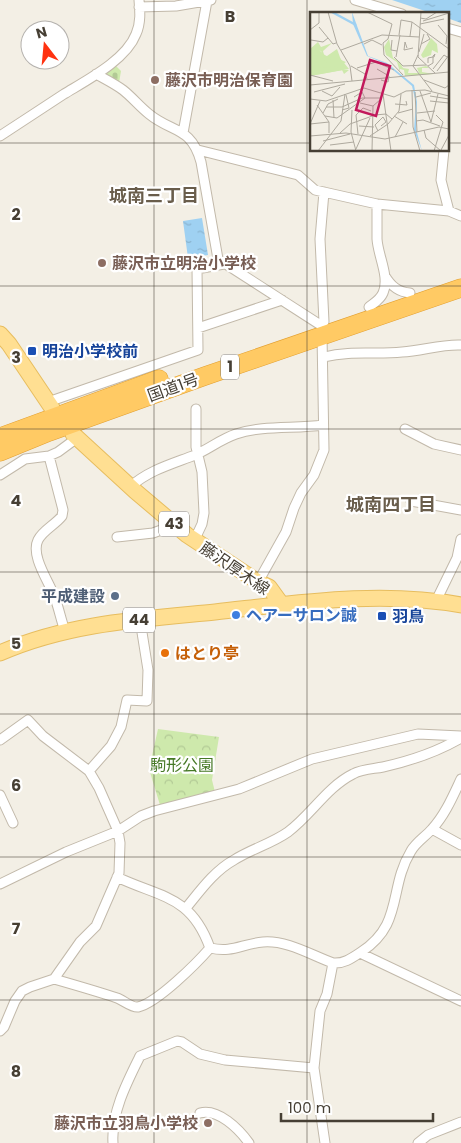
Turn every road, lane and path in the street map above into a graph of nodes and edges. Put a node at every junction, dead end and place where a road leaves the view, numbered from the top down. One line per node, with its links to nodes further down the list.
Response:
1 (355, 0): 4 (street)
2 (210, 1): 3 (street); 8 (street)
3 (139, 3): 7 (street)
4 (395, 12)
5 (448, 28): 6 (street)
6 (461, 32)
7 (96, 74): 8 (street); 9 (street)
8 (183, 133): 10 (street)
9 (0, 136)
10 (198, 150): 12 (street); 16 (street)
11 (444, 151): 14 (street)
12 (324, 192): 13 (street); 23 (street)
13 (377, 204): 14 (street); 18 (street)
14 (449, 211): 15 (street)
15 (461, 216)
16 (224, 264): 21 (street); 24 (street)
17 (461, 275): 20 (highway, 国道1号 / 1)
18 (385, 276): 20 (street); 22 (street)
19 (461, 288): 23 (highway, 国道1号 / 1)
20 (410, 293): 22 (highway, 国道1号 / 1)
21 (282, 300): 23 (street); 24 (street)
22 (369, 307): 23 (highway, 国道1号 / 1)
23 (322, 327): 27 (street); 33 (highway, 国道1号 / 1); 35 (highway, 国道1号 / 1)
24 (198, 328): 28 (street)
25 (0, 334): 28 (main road)
26 (461, 345): 27 (street)
27 (324, 357): 30 (street)
28 (50, 405)
29 (196, 409): 36 (street)
30 (323, 425): 36 (street); 46 (street)
31 (405, 429): 34 (street)
32 (75, 436): 37 (street); 39 (main road, 藤沢厚木線 / 43)
33 (0, 437)
34 (461, 450)
35 (0, 452)
36 (196, 454): 39 (street); 45 (street)
37 (50, 456): 38 (street); 51 (street)
38 (0, 475)
39 (130, 487): 42 (main road, 藤沢厚木線 / 43)
40 (411, 501): 41 (street)
41 (461, 510)
42 (176, 526): 43 (street); 45 (main road, 藤沢厚木線 / 43)
43 (117, 537)
44 (461, 539): 47 (street)
45 (194, 540): 46 (main road, 藤沢厚木線 / 43)
46 (258, 582): 48 (main road, 藤沢厚木線 / 43)
47 (436, 601): 48 (main road, 藤沢厚木線); 49 (main road, 藤沢厚木線)
48 (282, 605): 50 (main road, 44)
49 (461, 605)
50 (140, 620): 51 (main road, 44); 55 (street)
51 (65, 631): 52 (main road, 44)
52 (0, 653)
53 (461, 737): 60 (street); 64 (street)
54 (0, 740): 55 (street)
55 (90, 771): 60 (street)
56 (461, 779): 59 (street)
57 (0, 795): 58 (street)
58 (13, 823)
59 (432, 829): 61 (street); 66 (street)
60 (118, 831): 62 (street); 63 (street)
61 (461, 845)
62 (117, 877): 64 (street); 68 (street)
63 (0, 884)
64 (186, 908): 65 (street)
65 (210, 948): 67 (street); 68 (street)
66 (360, 953): 67 (street); 69 (street)
67 (333, 963): 73 (street)
68 (54, 980): 71 (street)
69 (461, 1001)
70 (0, 1009): 71 (street)
71 (9, 1014): 72 (street)
72 (0, 1031)
73 (314, 1068): 76 (street); 78 (street)
74 (200, 1113): 77 (street)
75 (460, 1120): 79 (street)
76 (113, 1143)
77 (248, 1143)
78 (325, 1143)
79 (418, 1143)

